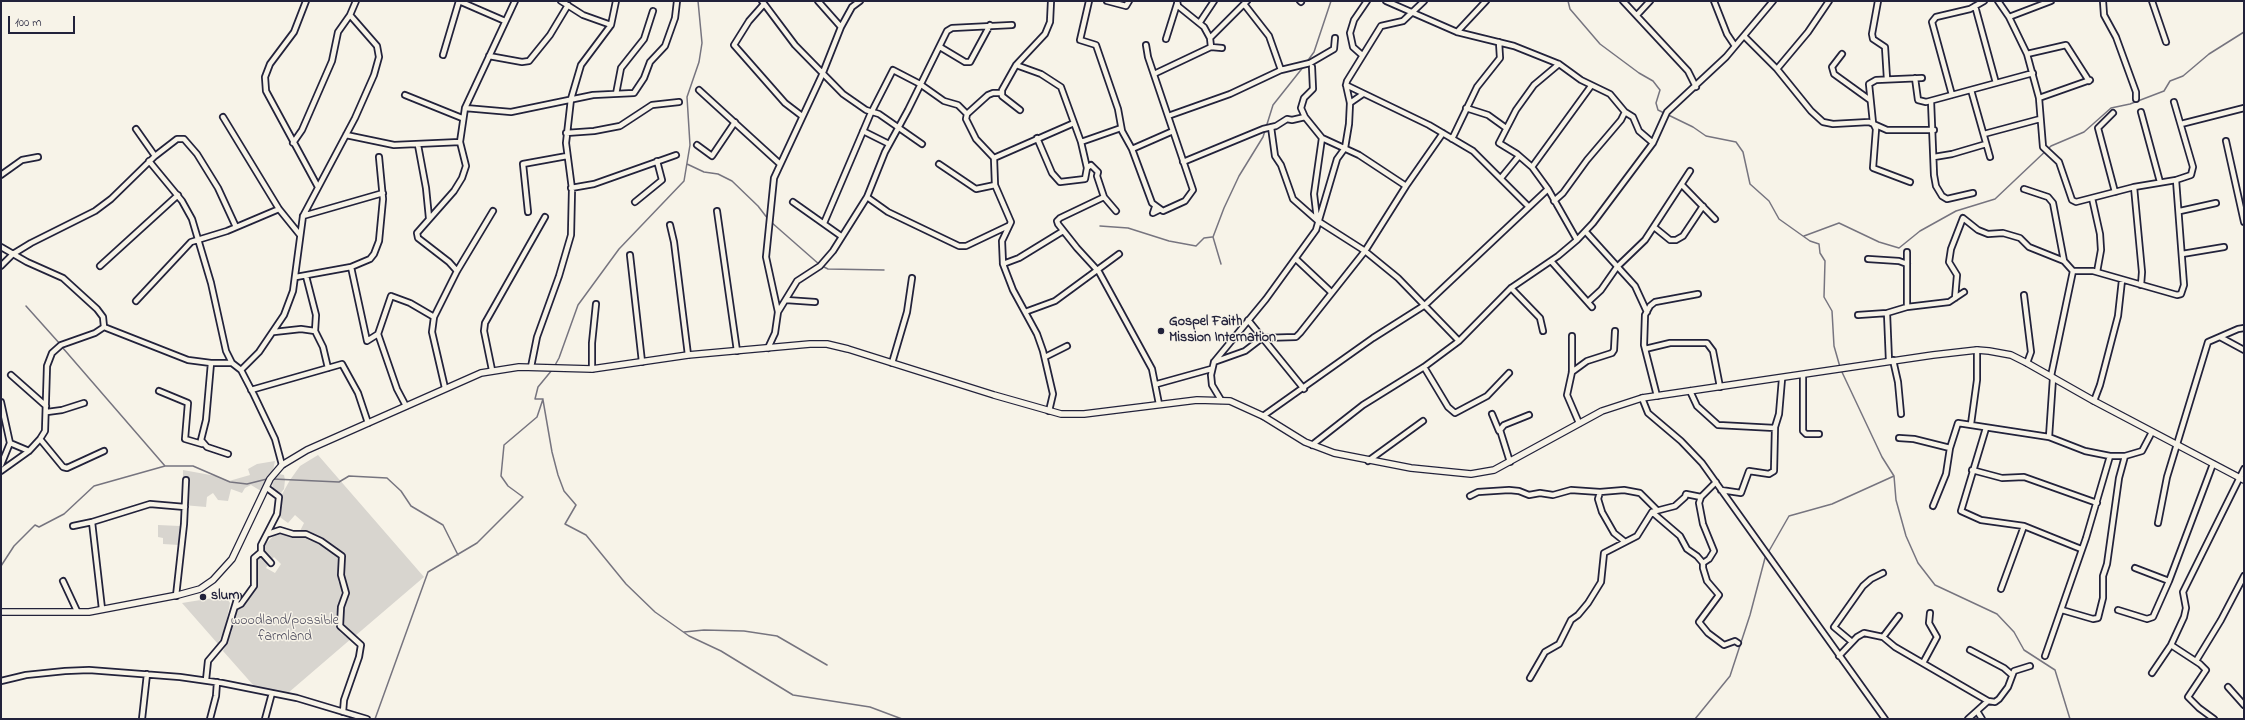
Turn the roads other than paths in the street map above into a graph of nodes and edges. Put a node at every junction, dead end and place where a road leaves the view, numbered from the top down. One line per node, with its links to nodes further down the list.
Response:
1 (306, 1): 132 (street)
2 (356, 1): 38 (street)
3 (459, 1): 41 (street); 61 (street)
4 (515, 1): 41 (street)
5 (561, 1): 34 (street)
6 (616, 1): 43 (street)
7 (677, 1): 82 (street)
8 (818, 1): 46 (street)
9 (860, 1): 46 (street)
10 (1051, 1): 65 (street)
11 (1089, 1): 116 (street)
12 (1107, 1): 13 (street)
13 (1129, 1)
14 (1214, 1): 42 (street)
15 (1367, 1): 62 (street)
16 (1386, 1): 37 (street)
17 (1424, 1): 37 (street)
18 (1486, 1): 47 (street)
19 (1624, 1): 39 (street)
20 (1650, 1): 39 (street)
21 (1714, 1): 55 (street)
22 (1766, 1): 33 (street)
23 (1829, 1): 67 (street)
24 (1878, 1): 74 (street)
25 (1984, 1): 35 (street)
26 (1998, 1): 40 (street)
27 (2051, 1): 40 (street)
28 (2103, 1): 89 (street)
29 (2152, 1): 53 (street)
30 (763, 2): 70 (street); 104 (street)
31 (1177, 2): 42 (street); 51 (street)
32 (1246, 2): 49 (street); 68 (street)
33 (1772, 3): 48 (street)
34 (568, 5): 43 (street); 63 (street)
35 (1976, 6): 75 (street); 86 (street)
36 (653, 11): 82 (street)
37 (1412, 13): 47 (street); 62 (street)
38 (350, 15): 125 (street); 132 (street)
39 (1637, 15): 79 (street)
40 (2009, 17): 60 (street)
41 (506, 21): 63 (street)
42 (1200, 22): 49 (street)
43 (611, 24): 88 (street)
44 (990, 25): 45 (street); 56 (street); 56 (street)
45 (1012, 25)
46 (841, 27): 70 (street)
47 (1457, 32): 52 (street)
48 (1744, 36): 55 (street); 67 (street)
49 (1210, 38): 57 (street)
50 (1335, 38): 68 (street)
51 (1166, 39)
52 (1499, 42): 64 (street); 96 (street)
53 (2166, 42)
54 (1146, 45): 71 (street)
55 (1735, 46): 79 (street)
56 (940, 47): 76 (street)
57 (1211, 47): 58 (street); 71 (street)
58 (1222, 48)
59 (1842, 54): 90 (street)
60 (2027, 54): 69 (street); 87 (street)
61 (442, 55)
62 (1362, 55): 77 (street)
63 (489, 56): 95 (street)
64 (1560, 64): 78 (street); 117 (street)
65 (1016, 65): 83 (street); 111 (street)
66 (1312, 67): 107 (street)
67 (1777, 69): 112 (street)
68 (1281, 70): 105 (street)
69 (2033, 73): 75 (street); 87 (street)
70 (822, 74): 99 (street); 104 (street)
71 (1154, 74): 105 (street)
72 (1915, 78): 73 (street); 74 (street); 91 (street)
73 (1922, 78)
74 (1887, 79): 90 (street)
75 (1996, 83): 81 (street)
76 (920, 84): 99 (street); 103 (street); 115 (street)
77 (1346, 85): 84 (street); 94 (street)
78 (1592, 86): 100 (street); 155 (street)
79 (1696, 86): 133 (street)
80 (699, 90): 110 (street)
81 (1972, 90): 86 (street); 124 (street)
82 (616, 94): 88 (street)
83 (1001, 94): 98 (street); 103 (street)
84 (1363, 94): 94 (street); 123 (street)
85 (405, 95): 108 (street)
86 (1952, 96): 91 (street)
87 (2039, 98): 109 (street)
88 (571, 99): 95 (street); 122 (street)
89 (2136, 99)
90 (1870, 100): 112 (street)
91 (1931, 101): 119 (street)
92 (679, 102): 122 (street)
93 (2174, 102): 113 (street)
94 (1350, 103): 139 (street)
95 (465, 108): 108 (street)
96 (1466, 108): 117 (street); 128 (street)
97 (2244, 108): 113 (street)
98 (1020, 110)
99 (872, 112): 115 (street); 120 (street)
100 (1625, 112): 133 (street); 180 (street)
101 (2141, 112): 162 (street)
102 (2112, 113): 171 (street)
103 (967, 114): 149 (street)
104 (802, 116): 153 (street)
105 (1168, 116): 121 (street)
106 (223, 117): 186 (street)
107 (1305, 117): 114 (street); 127 (street)
108 (462, 118): 130 (street)
109 (2040, 119): 124 (street); 179 (street)
110 (735, 122): 138 (street); 153 (street)
111 (1074, 123): 126 (street); 131 (street)
112 (1873, 123): 119 (street); 161 (street)
113 (2181, 124): 160 (street)
114 (1271, 126): 152 (street); 196 (street)
115 (898, 128): 134 (street); 135 (street)
116 (1121, 128): 131 (street); 140 (street)
117 (1506, 128): 144 (street)
118 (136, 129): 142 (street)
119 (1934, 130): 147 (street)
120 (864, 131): 134 (street); 198 (street)
121 (1173, 131): 140 (street); 152 (street)
122 (566, 133): 143 (street)
123 (1443, 133): 128 (street); 165 (street)
124 (1984, 134): 136 (street)
125 (346, 135): 137 (street); 166 (street)
126 (1037, 138): 149 (street); 156 (street)
127 (1322, 138): 139 (street); 196 (street)
128 (1452, 139): 159 (street)
129 (2226, 141): 175 (street)
130 (460, 142): 137 (street); 194 (street)
131 (1081, 142): 156 (street)
132 (293, 143): 166 (street)
133 (1653, 143): 204 (street)
134 (889, 144): 177 (street)
135 (922, 144)
136 (1986, 144): 147 (street); 148 (street)
137 (418, 145): 194 (street)
138 (697, 145)
139 (1345, 148): 165 (street); 196 (street)
140 (1132, 149): 152 (street)
141 (676, 155): 151 (street)
142 (155, 156): 150 (street); 201 (street)
143 (567, 156): 168 (street); 191 (street)
144 (1519, 156): 155 (street); 159 (street)
145 (38, 157): 158 (street)
146 (380, 157): 174 (street)
147 (1934, 157): 173 (street)
148 (1990, 157)
149 (994, 158): 163 (street)
150 (149, 161): 176 (street); 213 (street)
151 (657, 161): 168 (street); 181 (street)
152 (1183, 162)
153 (780, 164): 250 (street)
154 (939, 164): 163 (street)
155 (1532, 167): 169 (street)
156 (1088, 168): 178 (street)
157 (1690, 171): 164 (street)
158 (1, 175)
159 (1501, 178): 184 (street)
160 (2176, 180): 162 (street); 190 (street)
161 (1910, 182)
162 (2160, 182): 167 (street)
163 (994, 185): 200 (street)
164 (1682, 185): 185 (street); 202 (street)
165 (1406, 186): 211 (street)
166 (318, 187): 192 (street)
167 (2134, 187): 171 (street); 235 (street)
168 (571, 188): 285 (street)
169 (1548, 189): 180 (street); 184 (street)
170 (2024, 189): 220 (street)
171 (2115, 192): 179 (street)
172 (2244, 192): 175 (street)
173 (1973, 193)
174 (383, 194): 192 (street); 225 (street)
175 (2238, 194): 197 (street)
176 (178, 195): 207 (street); 224 (street)
177 (867, 197): 200 (street); 206 (street)
178 (1104, 197): 189 (street); 203 (street)
179 (2092, 198): 230 (street)
180 (1554, 201): 208 (street)
181 (635, 202)
182 (793, 202): 198 (street)
183 (2216, 203): 190 (street)
184 (1528, 206): 247 (street)
185 (1703, 206): 195 (street); 202 (street)
186 (280, 209): 201 (street); 205 (street)
187 (493, 211): 228 (street)
188 (717, 211): 273 (street)
189 (1116, 211)
190 (2180, 211): 215 (street)
191 (528, 212)
192 (303, 216): 205 (street)
193 (545, 217): 289 (street)
194 (430, 218): 228 (street)
195 (1715, 219)
196 (1318, 221): 211 (street); 217 (street)
197 (2244, 222)
198 (824, 224): 206 (street)
199 (670, 225): 274 (street)
200 (1008, 226): 221 (street)
201 (236, 227): 207 (street)
202 (1654, 228): 226 (street)
203 (1063, 231): 221 (street); 227 (street)
204 (1586, 232): 208 (street); 226 (street)
205 (300, 235): 232 (street)
206 (841, 236): 242 (street)
207 (198, 240): 243 (street); 280 (street)
208 (1577, 240): 219 (street)
209 (2224, 247): 215 (street)
210 (1, 248): 213 (street)
211 (1365, 251): 237 (street); 247 (street)
212 (1907, 252): 222 (street)
213 (13, 254): 223 (street); 257 (street)
214 (1119, 254): 227 (street)
215 (2182, 254): 235 (street)
216 (630, 255): 277 (street)
217 (1296, 259): 237 (street); 256 (street)
218 (1868, 259): 222 (street)
219 (1551, 261): 236 (street); 245 (street)
220 (2064, 261): 229 (street); 241 (street)
221 (1004, 264): 251 (street)
222 (1907, 264): 249 (street)
223 (1, 266)
224 (100, 266)
225 (351, 267): 231 (street); 263 (street)
226 (1617, 267): 245 (street); 252 (street)
227 (1097, 269): 251 (street); 296 (street)
228 (457, 271): 255 (street)
229 (2073, 271): 230 (street); 294 (street)
230 (2097, 272): 234 (street)
231 (306, 276): 232 (street); 259 (street)
232 (296, 277): 262 (street)
233 (912, 278): 281 (street)
234 (2122, 280): 235 (street); 307 (street)
235 (2141, 285)
236 (1510, 288): 260 (street); 267 (street)
237 (1332, 292): 266 (street)
238 (1964, 292): 241 (street)
239 (1698, 294): 252 (street)
240 (2024, 295): 282 (street)
241 (1955, 298): 249 (street)
242 (786, 300): 244 (street); 250 (street)
243 (136, 301)
244 (815, 302)
245 (1588, 302): 248 (street)
246 (596, 304): 286 (street)
247 (1425, 305): 267 (street); 299 (street)
248 (1592, 307)
249 (1907, 307): 253 (street)
250 (778, 312): 269 (street)
251 (1025, 312): 275 (street)
252 (1647, 312): 270 (street)
253 (1887, 313): 254 (street); 276 (street)
254 (1858, 315)
255 (434, 317): 263 (street); 298 (street)
256 (1248, 320): 266 (street); 278 (street)
257 (104, 327): 279 (street); 310 (street)
258 (2244, 328): 265 (street)
259 (315, 331): 262 (street); 284 (street)
260 (1543, 331)
261 (1616, 331): 290 (street)
262 (274, 332): 288 (street)
263 (378, 334): 311 (street)
264 (1572, 336): 290 (street)
265 (2220, 337): 272 (street); 333 (street)
266 (1262, 338): 278 (street); 299 (street)
267 (1459, 341): 283 (street)
268 (1067, 346): 275 (street)
269 (768, 348): 273 (main road); 281 (main road)
270 (1645, 349): 297 (street); 303 (street)
271 (1977, 350): 276 (main road); 282 (main road); 321 (street)
272 (2244, 350)
273 (736, 351): 274 (main road)
274 (688, 355): 277 (main road)
275 (1045, 357): 312 (street)
276 (1891, 361): 293 (main road); 315 (street)
277 (642, 362): 286 (main road)
278 (1214, 362): 287 (street)
279 (211, 363): 280 (street); 331 (street)
280 (232, 363): 288 (street)
281 (892, 363): 312 (main road)
282 (2027, 363): 294 (main road)
283 (1424, 367): 291 (street); 332 (street)
284 (328, 368): 300 (street); 319 (street)
285 (531, 368): 286 (main road); 289 (main road)
286 (592, 369)
287 (1211, 369): 296 (street); 305 (street)
288 (241, 370): 300 (street)
289 (492, 370): 298 (main road)
290 (1572, 372): 320 (street)
291 (1509, 373)
292 (11, 375): 310 (street)
293 (1803, 375): 295 (main road); 326 (street)
294 (2052, 377): 307 (main road); 327 (street)
295 (1782, 379): 297 (main road); 322 (street)
296 (1157, 384): 309 (street)
297 (1720, 387): 302 (main road)
298 (445, 388): 311 (main road)
299 (1304, 389): 317 (street)
300 (251, 390): 344 (street)
301 (159, 391): 331 (street)
302 (1690, 391): 303 (main road); 322 (street)
303 (1657, 396): 304 (main road)
304 (1642, 398): 320 (main road); 350 (street)
305 (1221, 400): 309 (main road); 317 (main road)
306 (1, 402): 330 (street)
307 (2094, 402): 324 (main road)
308 (84, 403): 313 (street)
309 (1160, 404): 312 (main road)
310 (46, 406): 313 (street)
311 (406, 406): 319 (main road)
312 (1049, 411)
313 (47, 412): 329 (street)
314 (1492, 414): 325 (street)
315 (1901, 414)
316 (1529, 415): 325 (street)
317 (1263, 416): 332 (main road)
318 (1423, 421): 340 (street)
319 (368, 423): 344 (main road)
320 (1579, 423): 341 (main road)
321 (1970, 424): 323 (street); 334 (street)
322 (1775, 428): 352 (street)
323 (1986, 428): 327 (street); 346 (street)
324 (2152, 432): 333 (main road); 339 (street)
325 (1500, 433): 341 (street)
326 (1819, 434)
327 (2049, 437): 338 (street)
328 (1899, 438): 334 (street)
329 (40, 439): 335 (street); 336 (street)
330 (10, 443): 335 (street); 343 (street)
331 (202, 444): 337 (street)
332 (1312, 445): 340 (main road)
333 (2176, 445): 342 (main road); 361 (street)
334 (1950, 448): 357 (street)
335 (29, 451): 347 (street)
336 (104, 451)
337 (228, 454)
338 (2110, 456): 339 (street); 356 (street)
339 (2125, 456): 381 (street)
340 (1368, 461): 341 (main road)
341 (1510, 462)
342 (2213, 464): 348 (main road); 374 (street)
343 (1, 465)
344 (282, 465): 351 (main road)
345 (2244, 469): 348 (street)
346 (1972, 470): 356 (street); 363 (street)
347 (1, 471)
348 (2241, 479): 389 (street)
349 (186, 480): 358 (street)
350 (1716, 482): 352 (street); 355 (street)
351 (266, 488): 364 (street); 376 (main road)
352 (1721, 490): 391 (street)
353 (1600, 492): 354 (street); 359 (street); 365 (street)
354 (1470, 496)
355 (1701, 497): 359 (street); 369 (street)
356 (2096, 503): 366 (street)
357 (1933, 506)
358 (185, 507): 360 (street); 376 (street)
359 (1655, 511): 365 (street); 369 (street)
360 (92, 522): 362 (street); 380 (street)
361 (2158, 523)
362 (73, 526)
363 (2024, 526): 366 (street); 375 (street)
364 (268, 534): 367 (street); 408 (street)
365 (1624, 541): 399 (street)
366 (2081, 549): 381 (street)
367 (261, 552): 368 (street); 378 (street)
368 (271, 563)
369 (1703, 563): 388 (street)
370 (2135, 568): 374 (street)
371 (1883, 573): 387 (street)
372 (2244, 576): 393 (street)
373 (63, 581): 379 (street)
374 (2169, 581): 382 (street)
375 (2001, 589)
376 (176, 596): 380 (main road)
377 (238, 596): 378 (street)
378 (235, 607): 400 (street)
379 (77, 610): 380 (main road); 383 (main road)
380 (102, 610)
381 (2062, 610): 392 (street)
382 (2118, 610)
383 (1, 612)
384 (1930, 613): 394 (street)
385 (1899, 616): 386 (street)
386 (1884, 637): 387 (street); 394 (street)
387 (1852, 642): 391 (street)
388 (1738, 643)
389 (2171, 645): 393 (street); 396 (street)
390 (1970, 650): 398 (street)
391 (1840, 656): 413 (street)
392 (2045, 656)
393 (2196, 661): 416 (street)
394 (1923, 663): 405 (street)
395 (2030, 666): 398 (street)
396 (2152, 673)
397 (147, 674): 400 (street); 401 (street); 409 (street)
398 (2012, 675): 405 (street)
399 (1530, 678)
400 (206, 680): 402 (street)
401 (1, 681)
402 (217, 682): 404 (street); 410 (street)
403 (2228, 686): 406 (street)
404 (272, 693): 408 (street); 411 (street)
405 (1988, 701): 407 (street)
406 (2244, 705)
407 (1977, 711): 414 (street); 415 (street)
408 (343, 712): 412 (street)
409 (142, 719)
410 (210, 719)
411 (265, 719)
412 (367, 719)
413 (1885, 719)
414 (1968, 719)
415 (1982, 719)
416 (2214, 719)

